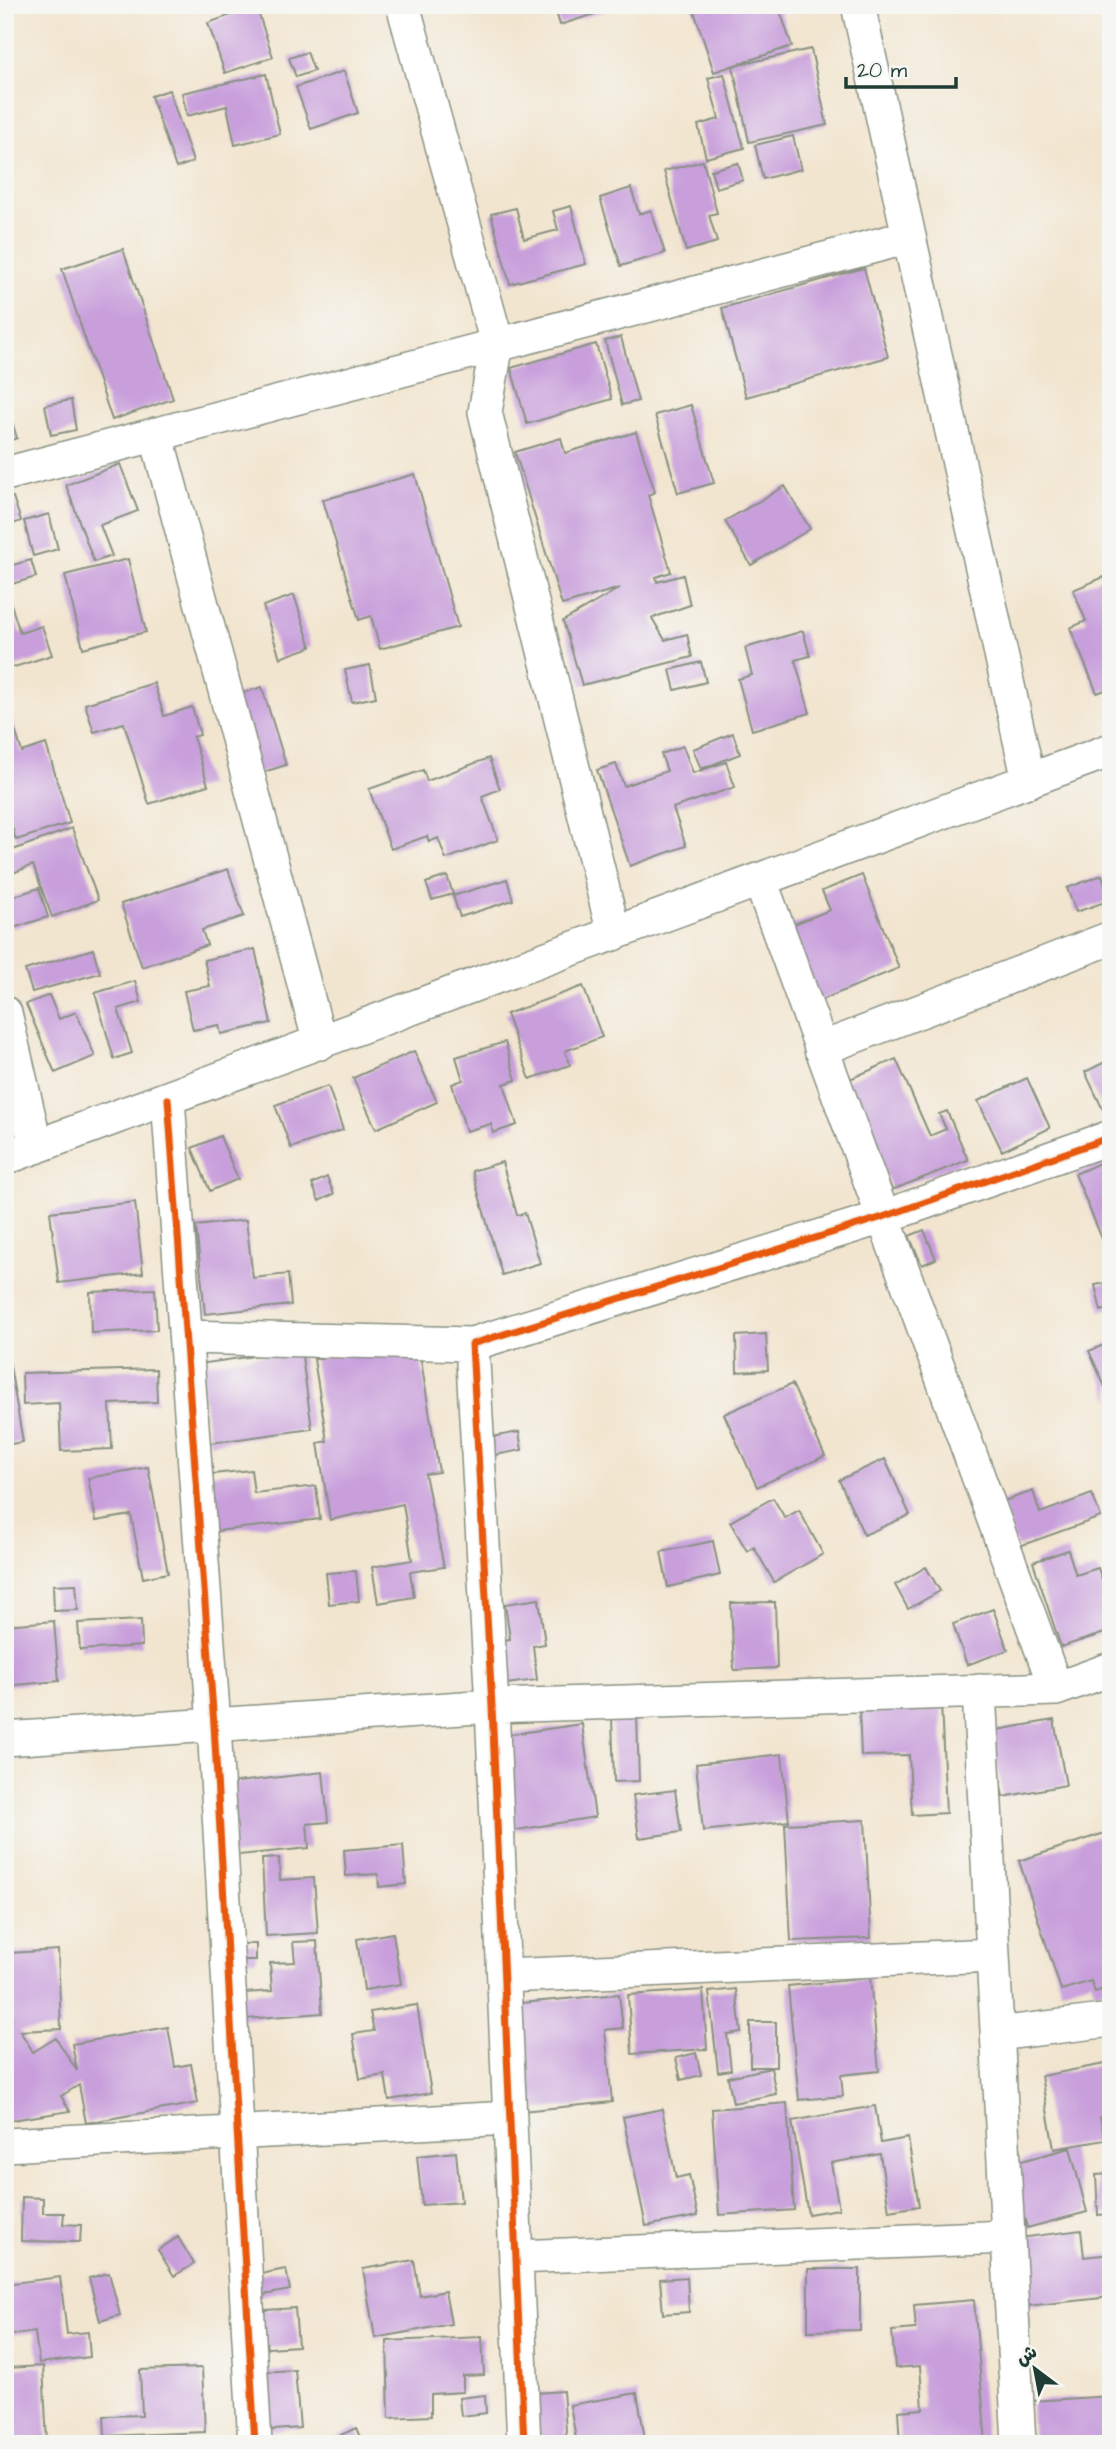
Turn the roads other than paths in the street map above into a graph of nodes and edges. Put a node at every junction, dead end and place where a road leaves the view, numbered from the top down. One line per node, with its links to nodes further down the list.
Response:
1 (403, 5): 4 (street)
2 (858, 5): 3 (street)
3 (909, 237): 4 (street); 8 (street)
4 (497, 343): 5 (street); 10 (street)
5 (156, 434): 6 (street); 13 (street)
6 (5, 474)
7 (1111, 750): 8 (street)
8 (1029, 780): 9 (street)
9 (760, 880): 10 (street); 14 (street)
10 (614, 934): 13 (street)
11 (1111, 938): 14 (street)
12 (5, 1013): 17 (street)
13 (320, 1043): 15 (street)
14 (821, 1049): 18 (street)
15 (168, 1099): 17 (street); 19 (street)
16 (1111, 1137): 18 (street)
17 (20, 1153)
18 (883, 1217): 20 (street); 22 (street)
19 (186, 1337): 20 (street); 25 (street)
20 (472, 1344): 24 (street)
21 (1111, 1669): 22 (street)
22 (1056, 1689): 23 (street)
23 (979, 1691): 24 (street); 27 (street)
24 (492, 1706): 25 (street); 28 (street)
25 (214, 1725): 26 (street); 32 (street)
26 (5, 1739)
27 (993, 1955): 28 (street); 30 (street)
28 (504, 1976): 31 (street)
29 (1111, 2020): 30 (street)
30 (997, 2034): 34 (street)
31 (510, 2118): 32 (street); 35 (street)
32 (240, 2131): 33 (street); 36 (street)
33 (5, 2145)
34 (1008, 2236): 35 (street); 38 (street)
35 (516, 2257): 37 (street)
36 (256, 2444)
37 (524, 2444)
38 (1019, 2444)

